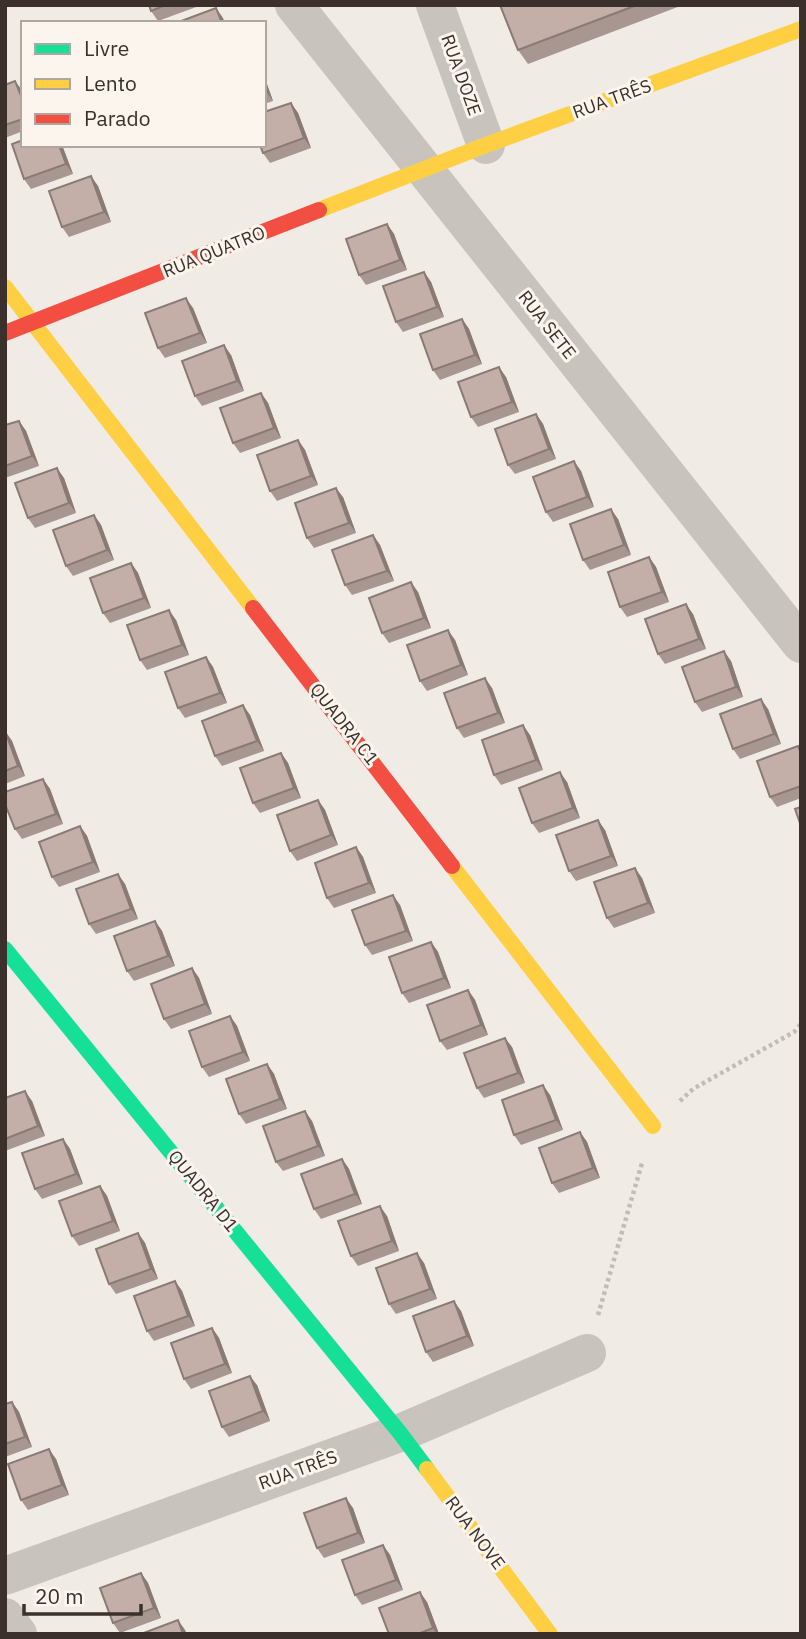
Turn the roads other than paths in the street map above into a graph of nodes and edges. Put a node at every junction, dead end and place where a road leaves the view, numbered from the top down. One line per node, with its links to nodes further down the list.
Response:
1 (294, 5): 5 (street, RUA SETE)
2 (435, 5): 4 (street, RUA DOZE)
3 (801, 29): 4 (street, RUA TRÊS)
4 (486, 145): 5 (street, RUA TRÊS)
5 (423, 169): 7 (street, RUA QUATRO); 9 (street, RUA SETE)
6 (5, 287): 7 (street, QUADRA C1)
7 (34, 323): 8 (street, RUA QUATRO); 11 (street, QUADRA C1)
8 (5, 333)
9 (801, 645)
10 (5, 949): 13 (street, QUADRA D1)
11 (653, 1126)
12 (587, 1353): 13 (street, RUA TRÊS)
13 (400, 1433): 14 (street, RUA TRÊS); 17 (street, RUA NOVE)
14 (5, 1576)
15 (5, 1617): 16 (street)
16 (18, 1634)
17 (550, 1634)

